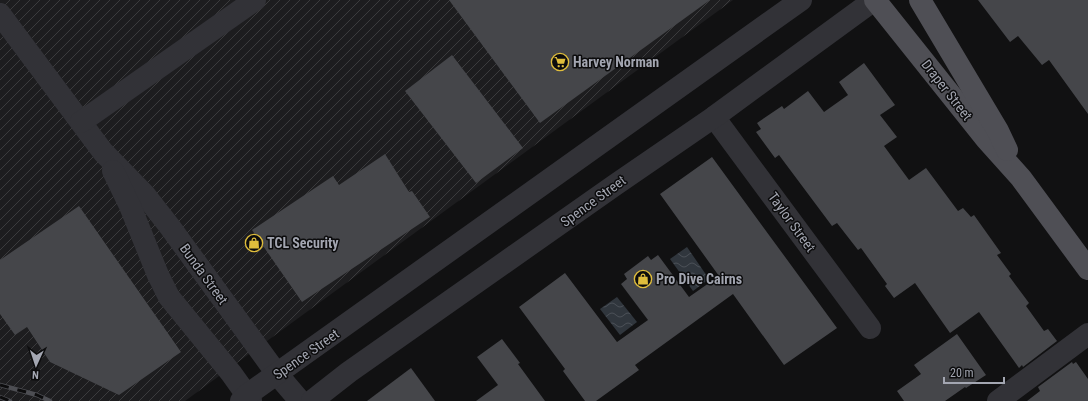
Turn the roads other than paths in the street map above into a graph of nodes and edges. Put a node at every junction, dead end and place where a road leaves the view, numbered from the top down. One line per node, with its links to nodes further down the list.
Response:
1 (256, 0): 7 (street)
2 (801, 0): 13 (street, Spence Street)
3 (874, 0): 6 (street, Spence Street); 9 (main road, Draper Street)
4 (920, 0): 9 (main road, Draper Street)
5 (0, 14): 7 (street, Bunda Street)
6 (714, 117): 11 (street, Taylor Street); 16 (street, Spence Street)
7 (81, 122): 8 (street, Bunda Street)
8 (103, 152): 13 (street, Bunda Street); 14 (street, Bunda Street)
9 (1021, 178): 10 (main road, Draper Street)
10 (1088, 269)
11 (870, 328)
12 (1088, 334): 17 (street)
13 (277, 374): 14 (street, Spence Street); 15 (street, Bunda Street)
14 (246, 399)
15 (300, 401)
16 (312, 401)
17 (998, 401)

